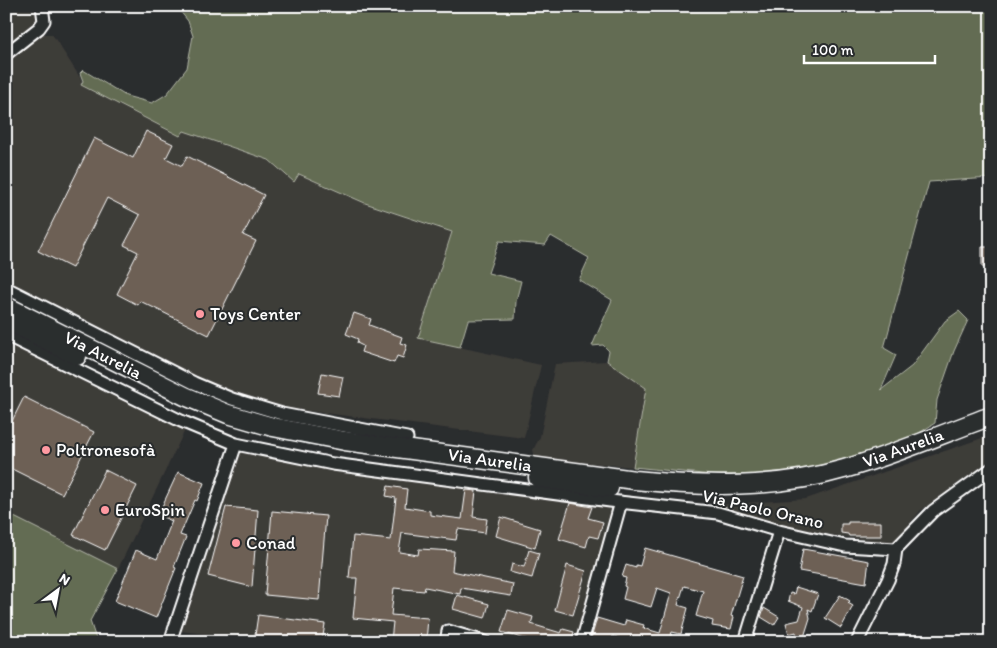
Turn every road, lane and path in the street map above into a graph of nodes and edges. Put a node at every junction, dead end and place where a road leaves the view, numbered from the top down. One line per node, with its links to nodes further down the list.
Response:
1 (42, 6): 2 (street)
2 (6, 54)
3 (6, 288): 9 (street, Via Aurelia)
4 (6, 306): 11 (highway, Via Aurelia)
5 (6, 320): 8 (highway, Via Aurelia)
6 (6, 335): 10 (street, Via Aurelia)
7 (991, 416): 11 (highway, Via Aurelia)
8 (991, 428)
9 (407, 438): 11 (highway)
10 (236, 444): 13 (street, Via Aurelia); 16 (street)
11 (495, 460)
12 (991, 469): 15 (street)
13 (621, 502): 14 (street, Via Paolo Orano); 19 (street)
14 (779, 531): 15 (street, Via Paolo Orano); 20 (street)
15 (896, 549): 21 (street)
16 (170, 642)
17 (446, 642): 18 (street)
18 (484, 642)
19 (582, 642)
20 (745, 642)
21 (857, 642)

